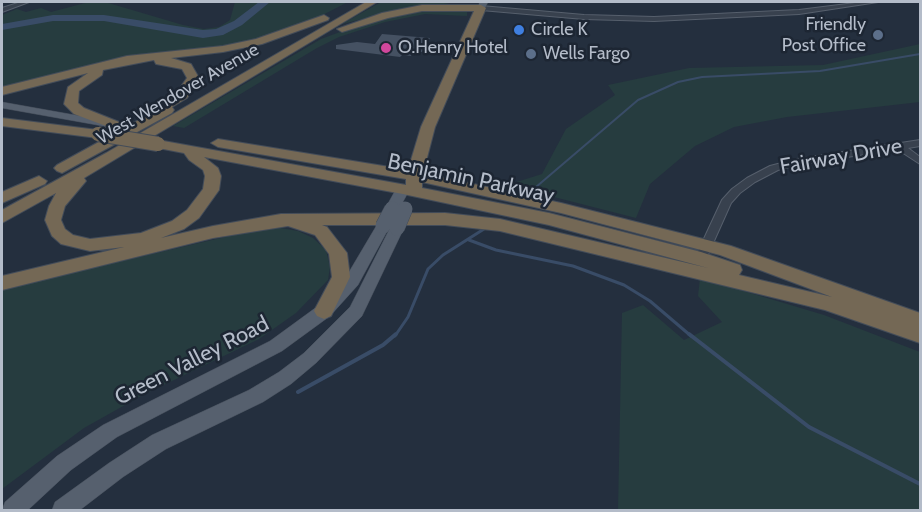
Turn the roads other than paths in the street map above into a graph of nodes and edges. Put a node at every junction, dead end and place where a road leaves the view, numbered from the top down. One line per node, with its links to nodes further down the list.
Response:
1 (26, 2): 7 (street)
2 (357, 2): 8 (highway, West Wendover Avenue)
3 (372, 2): 9 (highway, West Wendover Avenue)
4 (447, 2): 6 (highway)
5 (875, 2): 6 (street)
6 (483, 5): 9 (highway); 24 (highway, Green Valley Road)
7 (2, 10)
8 (340, 11): 10 (highway); 15 (highway, West Wendover Avenue)
9 (292, 50): 21 (highway, West Wendover Avenue)
10 (2, 91)
11 (2, 105): 14 (main road, Benjamin Parkway)
12 (2, 115): 16 (main road, Benjamin Parkway)
13 (2, 122): 16 (highway)
14 (114, 125): 15 (highway); 17 (highway, Benjamin Parkway)
15 (136, 126): 23 (highway, West Wendover Avenue)
16 (75, 130): 17 (highway, Benjamin Parkway, bridge)
17 (165, 140): 20 (highway, Benjamin Parkway); 24 (highway, Benjamin Parkway)
18 (921, 143): 19 (street, Fairway Drive)
19 (900, 147): 22 (street); 30 (street, Fairway Drive)
20 (190, 150): 21 (highway); 24 (highway, Benjamin Parkway)
21 (111, 156): 27 (highway, West Wendover Avenue)
22 (921, 161)
23 (39, 181): 25 (highway); 26 (highway, West Wendover Avenue)
24 (410, 186): 29 (main road, Green Valley Road, bridge); 30 (highway, Benjamin Parkway)
25 (2, 198)
26 (2, 204)
27 (2, 218)
28 (247, 226): 31 (highway); 32 (highway); 33 (highway)
29 (390, 227): 33 (main road, Green Valley Road); 37 (main road, Green Valley Road)
30 (704, 252): 32 (highway, Benjamin Parkway); 34 (highway, Benjamin Parkway)
31 (2, 283)
32 (832, 304): 35 (highway, Benjamin Parkway)
33 (324, 311): 36 (main road, Green Valley Road)
34 (921, 321)
35 (921, 335)
36 (13, 510)
37 (63, 510)

